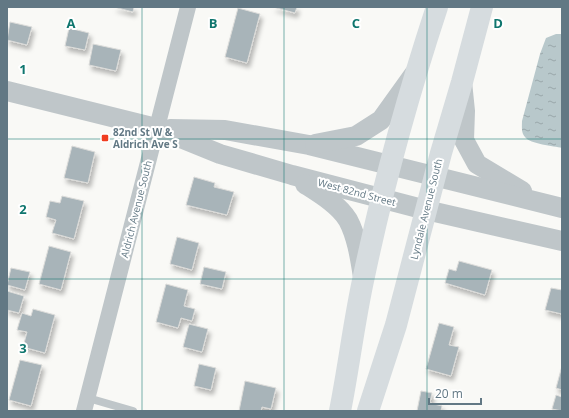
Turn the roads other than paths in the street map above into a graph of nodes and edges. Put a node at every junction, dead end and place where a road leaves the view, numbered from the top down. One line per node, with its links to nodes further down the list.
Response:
1 (188, 7): 7 (street, Aldrich Avenue South)
2 (437, 7): 4 (main road)
3 (482, 7): 5 (main road, Lyndale Avenue South)
4 (416, 71): 8 (street); 9 (main road)
5 (462, 82): 11 (main road, Lyndale Avenue South); 13 (street)
6 (7, 91): 7 (street, West 82nd Street)
7 (156, 128): 8 (street, West 82nd Street); 10 (street, West 82nd Street); 17 (street, Aldrich Avenue South)
8 (309, 145): 9 (street, West 82nd Street)
9 (391, 166): 11 (street, West 82nd Street); 12 (main road)
10 (292, 175): 12 (street, West 82nd Street); 16 (street)
11 (434, 176): 13 (street, West 82nd Street); 14 (main road, Lyndale Avenue South)
12 (382, 199): 14 (street, West 82nd Street); 16 (main road)
13 (555, 206)
14 (426, 210): 15 (street, West 82nd Street); 20 (main road, Lyndale Avenue South)
15 (562, 241)
16 (363, 278): 19 (main road)
17 (86, 405): 18 (lane)
18 (133, 411)
19 (340, 411)
20 (368, 411)

